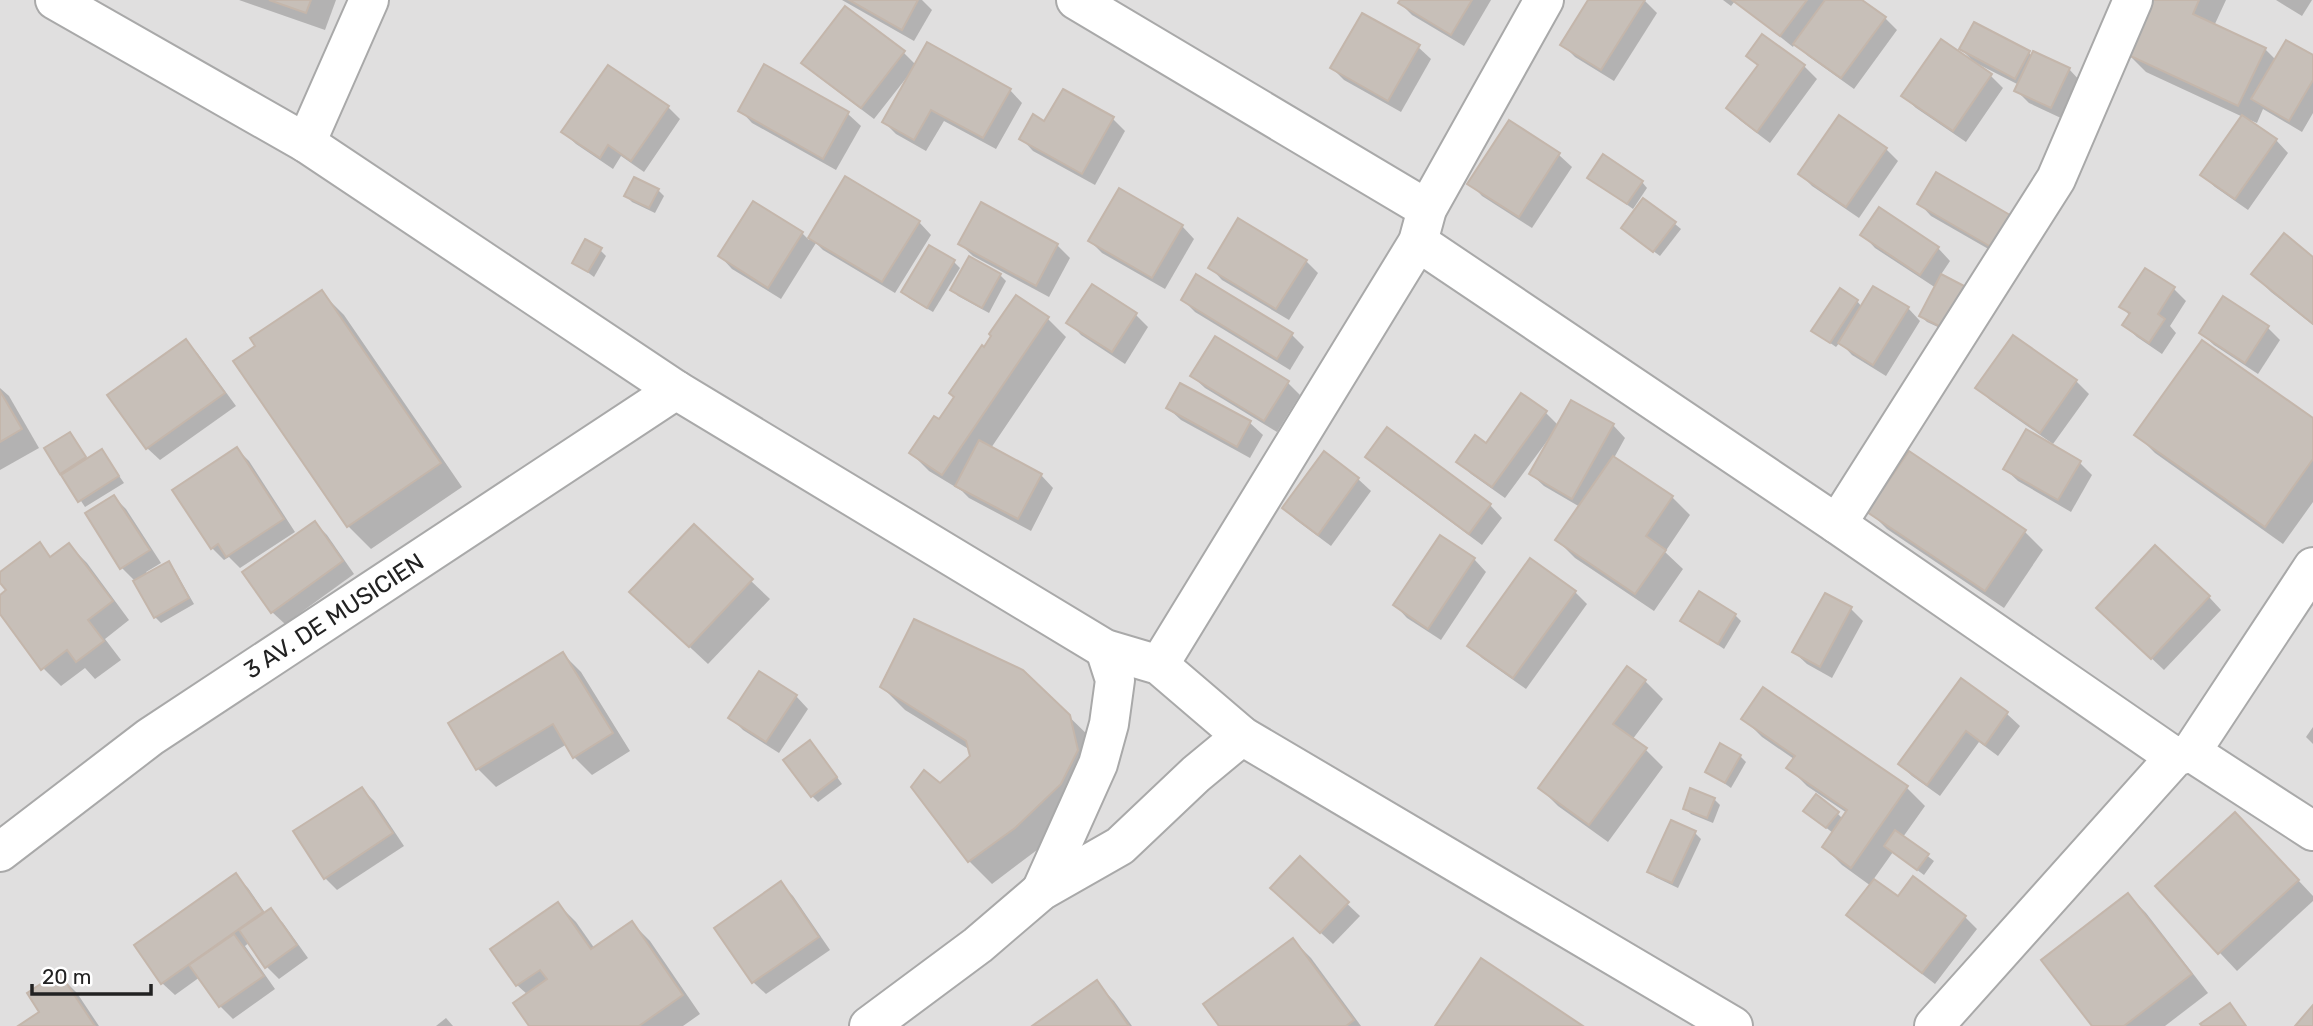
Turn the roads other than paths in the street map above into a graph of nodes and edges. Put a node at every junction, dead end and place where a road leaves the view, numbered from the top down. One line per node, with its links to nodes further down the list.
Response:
1 (55, 0): 6 (street)
2 (369, 0): 6 (street)
3 (1076, 0): 7 (street)
4 (1544, 0): 7 (street)
5 (2133, 0): 9 (street)
6 (306, 143): 8 (street)
7 (1422, 225): 9 (street); 12 (street)
8 (676, 390): 11 (street); 16 (street, 3 AV. DE MUSICIEN)
9 (1837, 524): 14 (street)
10 (2313, 567): 14 (street)
11 (1105, 649): 12 (street); 17 (street)
12 (1159, 665): 13 (street)
13 (1242, 736): 17 (street); 19 (street)
14 (2183, 754): 15 (street); 20 (street)
15 (2313, 831)
16 (0, 852)
17 (1041, 891): 18 (street)
18 (869, 1026)
19 (1733, 1026)
20 (1934, 1026)

